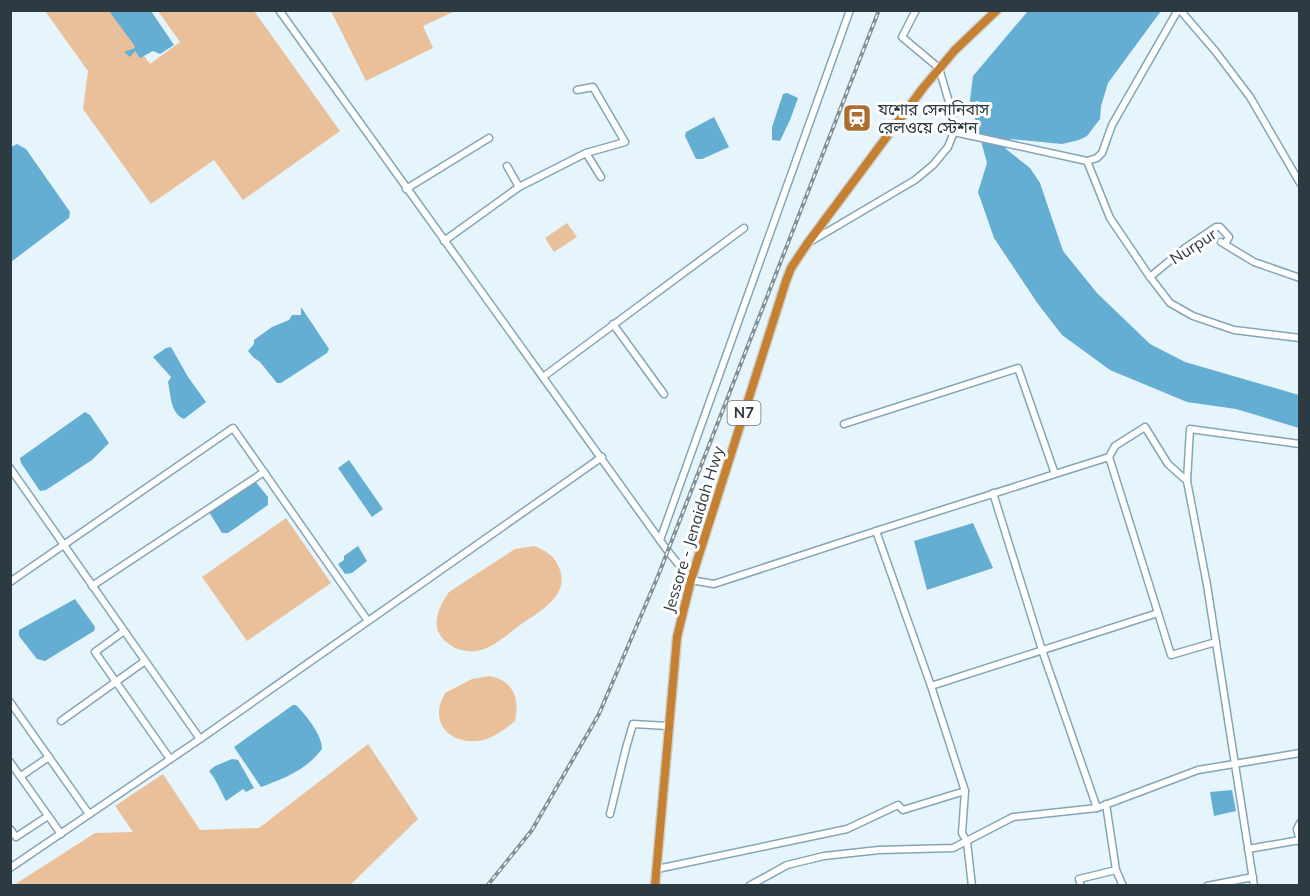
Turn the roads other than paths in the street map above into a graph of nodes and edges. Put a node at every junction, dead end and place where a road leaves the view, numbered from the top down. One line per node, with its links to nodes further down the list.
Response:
1 (279, 10): 16 (street)
2 (850, 10): 36 (street)
3 (916, 10): 6 (street)
4 (997, 10): 6 (highway, Jessore - Jenaidah Hwy / N7)
5 (1179, 10): 11 (street); 14 (street)
6 (939, 68): 8 (street); 19 (highway, Jessore - Jenaidah Hwy / N7)
7 (577, 90): 10 (street)
8 (954, 132): 11 (street); 19 (street)
9 (489, 138): 16 (street)
10 (586, 153): 13 (street); 15 (street)
11 (1087, 161): 20 (street)
12 (507, 166): 15 (street)
13 (601, 177)
14 (1299, 183)
15 (519, 187): 18 (street)
16 (406, 189): 18 (street)
17 (744, 228): 22 (street)
18 (444, 241): 24 (street)
19 (807, 244): 38 (highway, Jessore - Jenaidah Hwy / N7)
20 (1150, 278): 21 (street, Nurpur); 23 (street)
21 (1299, 278)
22 (613, 324): 24 (street); 25 (street)
23 (1299, 338)
24 (543, 376): 29 (street)
25 (664, 394)
26 (844, 424): 32 (street)
27 (1299, 444): 33 (street)
28 (1109, 457): 32 (street); 33 (street); 41 (street)
29 (602, 458): 36 (street); 42 (street)
30 (10, 468): 37 (street)
31 (264, 472): 37 (street); 40 (street); 42 (street)
32 (1055, 474): 34 (street)
33 (1187, 481): 44 (street)
34 (993, 493): 35 (street); 45 (street)
35 (876, 531): 38 (street); 48 (street)
36 (660, 540): 38 (street)
37 (64, 545): 39 (street); 40 (street)
38 (692, 580): 51 (highway, Jessore - Jenaidah Hwy / N7)
39 (10, 582)
40 (92, 585): 43 (street)
41 (1158, 613): 44 (street); 45 (street)
42 (368, 621): 52 (street)
43 (124, 631): 46 (street); 47 (street)
44 (1216, 642): 57 (street)
45 (1042, 650): 48 (street); 61 (street)
46 (145, 661): 47 (street); 52 (street)
47 (116, 682): 50 (street); 55 (street)
48 (931, 686): 59 (street)
49 (10, 702): 54 (street)
50 (62, 722)
51 (668, 726): 63 (street); 72 (highway, Jessore - Jenaidah Hwy / N7)
52 (200, 739): 55 (street)
53 (1299, 753): 57 (street)
54 (49, 757): 58 (street); 62 (street)
55 (170, 759): 62 (street)
56 (11, 763): 58 (street)
57 (1236, 763): 60 (street); 70 (street)
58 (21, 776): 64 (street)
59 (965, 791): 69 (street); 72 (street)
60 (1106, 804): 61 (street); 73 (street)
61 (1097, 808): 69 (street)
62 (90, 814): 67 (street)
63 (610, 814)
64 (48, 816): 66 (street); 67 (street)
65 (1299, 823): 68 (street)
66 (10, 829)
67 (61, 834): 71 (street)
68 (1299, 841): 70 (street)
69 (967, 842): 76 (street); 77 (street)
70 (1248, 849): 74 (street)
71 (10, 868)
72 (657, 869): 75 (highway, Jessore - Jenaidah Hwy / N7)
73 (1116, 870): 78 (street); 79 (street)
74 (1253, 877): 80 (street); 81 (street)
75 (655, 885)
76 (752, 885)
77 (972, 885)
78 (1081, 885)
79 (1123, 885)
80 (1207, 885)
81 (1254, 885)

